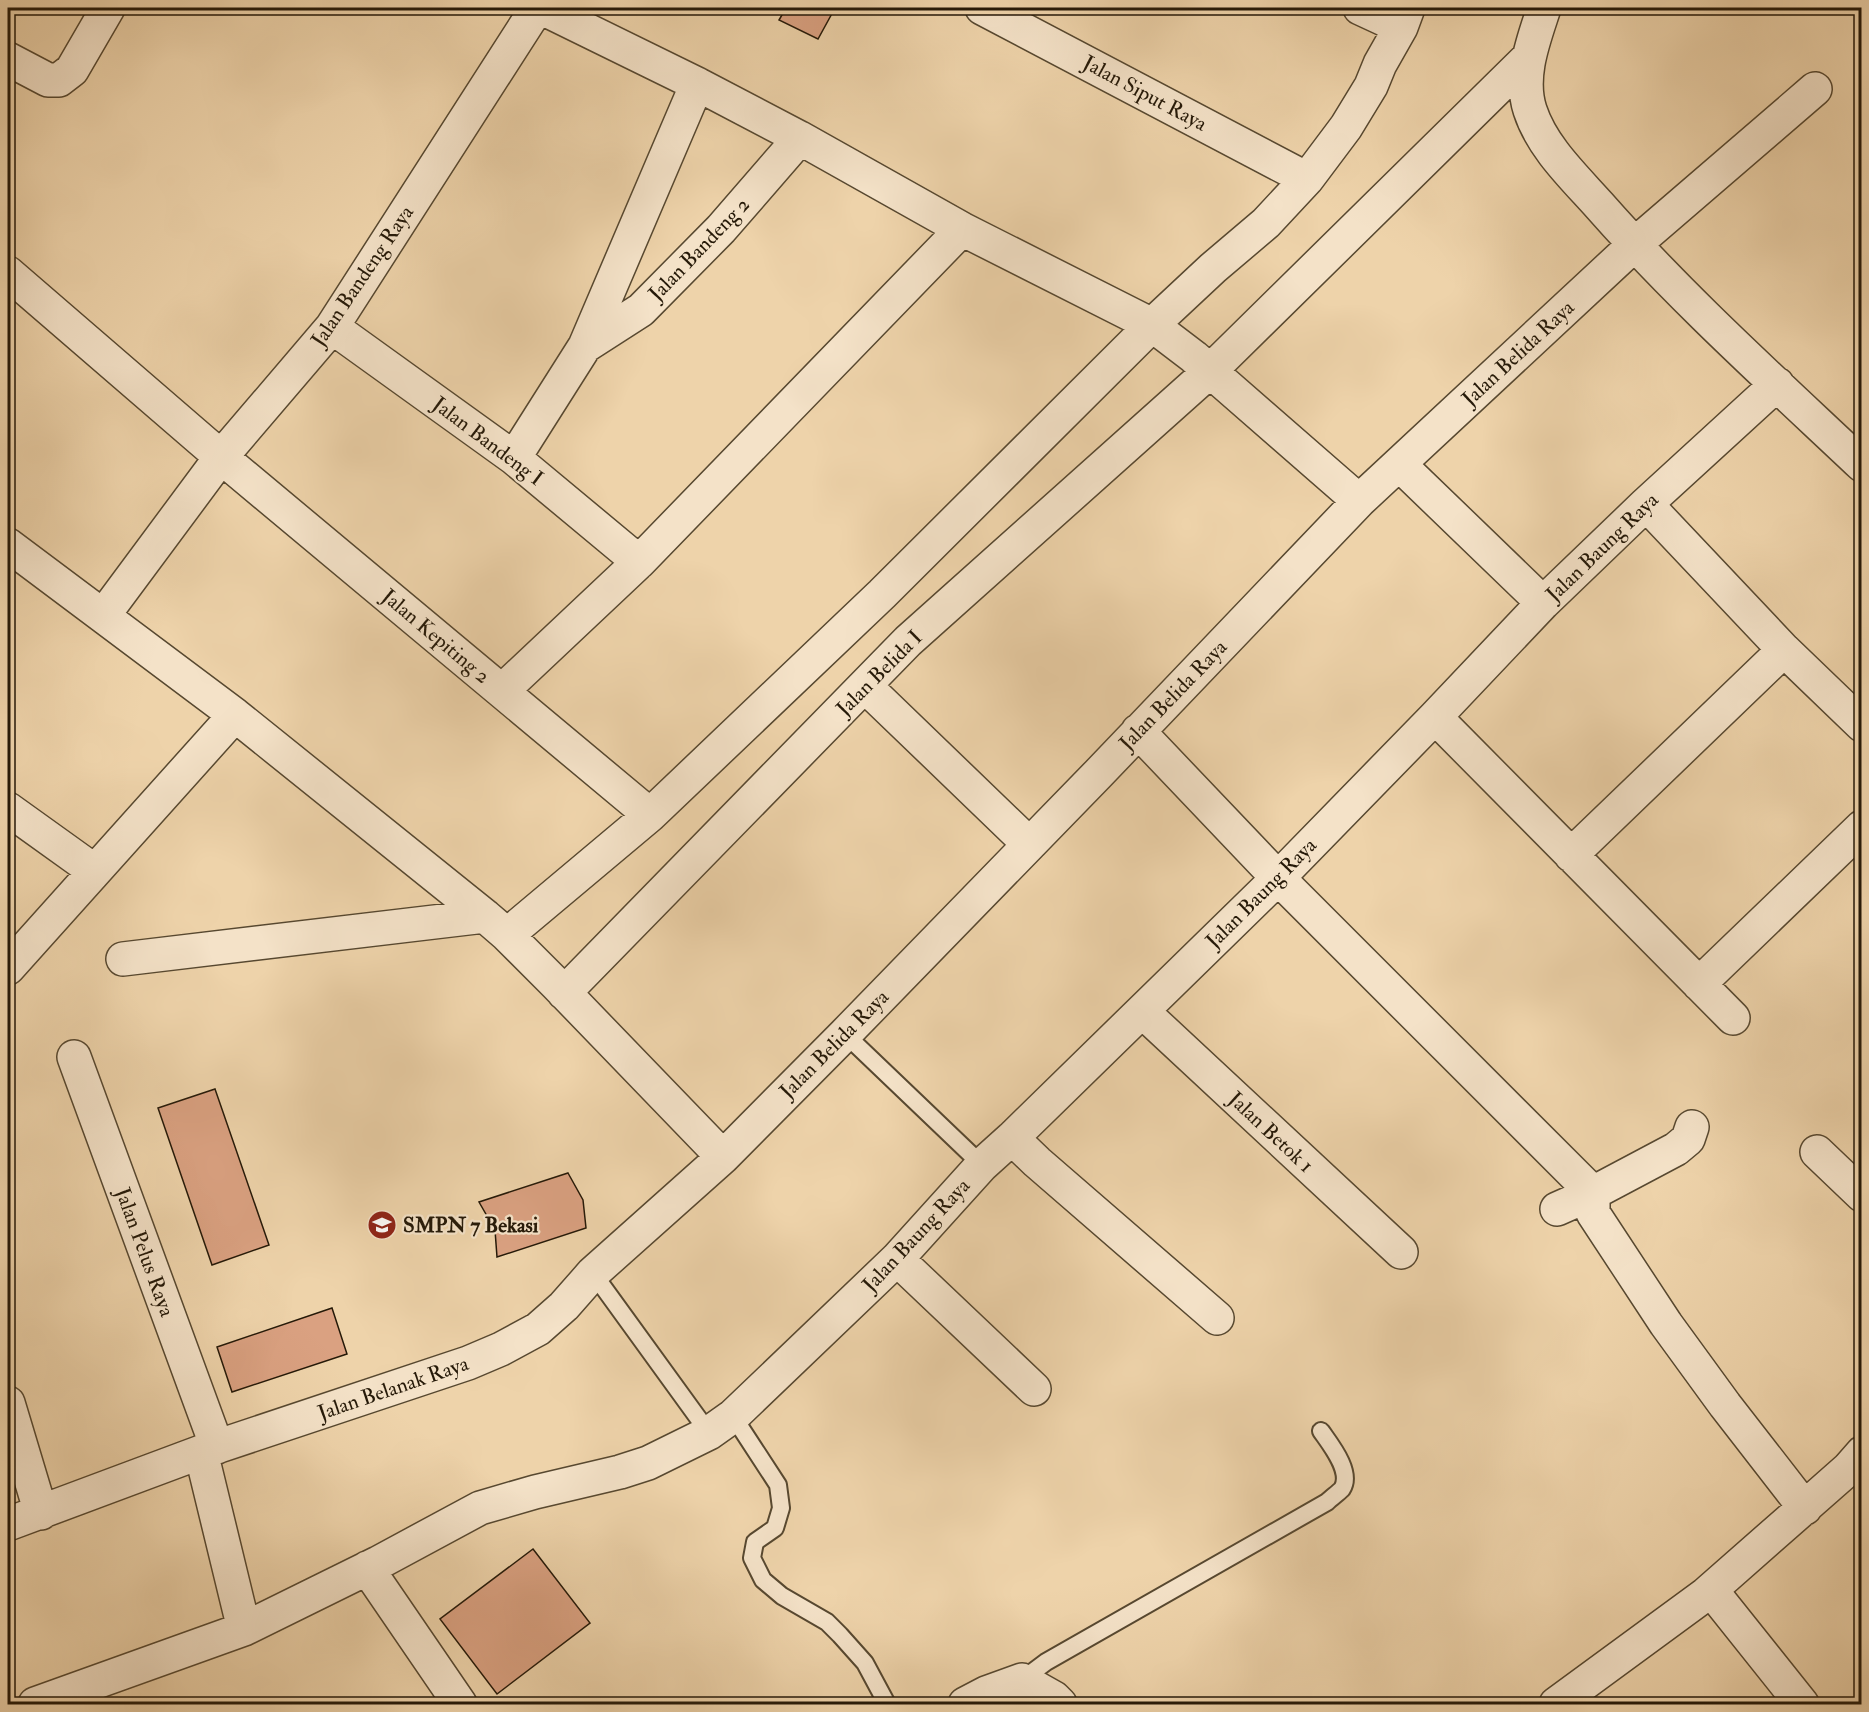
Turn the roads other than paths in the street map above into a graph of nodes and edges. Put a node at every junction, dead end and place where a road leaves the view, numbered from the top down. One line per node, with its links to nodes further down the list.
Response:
1 (108, 8): 8 (street)
2 (540, 8): 9 (street); 16 (street, Jalan Bandeng Raya)
3 (982, 8): 12 (street, Jalan Siput Raya)
4 (1360, 8): 6 (street)
5 (1544, 8): 7 (street)
6 (1405, 17): 12 (street)
7 (1529, 57): 14 (street); 18 (street)
8 (8, 59)
9 (697, 84): 11 (street); 17 (street)
10 (1815, 89): 14 (street, Jalan Belida Raya)
11 (800, 138): 13 (street); 17 (street, Jalan Bandeng 2)
12 (1307, 179): 18 (street)
13 (962, 229): 18 (street); 27 (street)
14 (1634, 244): 19 (street); 22 (street, Jalan Belida Raya)
15 (8, 273): 20 (street, Jalan Kepiting 2)
16 (332, 327): 20 (street, Jalan Bandeng Raya); 21 (street, Jalan Bandeng I)
17 (585, 346): 21 (street)
18 (1183, 349): 24 (street); 31 (street, Jalan Belida I); 38 (street)
19 (1777, 384): 23 (street); 25 (street, Jalan Baung Raya)
20 (221, 457): 29 (street, Jalan Bandeng Raya); 32 (street, Jalan Kepiting 2)
21 (514, 458): 27 (street, Jalan Bandeng I)
22 (1399, 464): 24 (street, Jalan Belida Raya); 28 (street)
23 (1862, 465)
24 (1359, 501): 36 (street, Jalan Belida Raya)
25 (1646, 504): 28 (street, Jalan Baung Raya); 30 (street)
26 (8, 545): 29 (street)
27 (639, 562): 32 (street)
28 (1543, 603): 34 (street, Jalan Baung Raya)
29 (103, 616): 33 (street)
30 (1784, 650): 35 (street); 41 (street)
31 (865, 686): 40 (street); 48 (street, Jalan Belida I)
32 (502, 691): 38 (street, Jalan Kepiting 2)
33 (235, 714): 42 (street); 44 (street)
34 (1435, 717): 41 (street); 43 (street, Jalan Baung Raya)
35 (1862, 725)
36 (1138, 730): 40 (street, Jalan Belida Raya); 43 (street)
37 (8, 809): 42 (street)
38 (650, 816): 44 (street)
39 (1862, 826): 47 (street)
40 (1029, 844): 51 (street, Jalan Belida Raya)
41 (1571, 855): 47 (street)
42 (93, 870): 46 (street)
43 (1278, 878): 49 (street, Jalan Baung Raya); 58 (street)
44 (502, 931): 45 (street); 48 (street)
45 (123, 959)
46 (8, 968)
47 (1699, 984): 50 (street)
48 (560, 988): 56 (street)
49 (1142, 1011): 54 (street, Jalan Baung Raya); 61 (street, Jalan Betok 1)
50 (1733, 1018)
51 (845, 1034): 56 (street, Jalan Belida Raya); 57 (lane)
52 (74, 1057): 69 (street, Jalan Pelus Raya)
53 (1692, 1127): 58 (street)
54 (1012, 1138): 57 (street, Jalan Baung Raya); 64 (street)
55 (1817, 1152): 59 (street)
56 (723, 1157): 63 (street, Jalan Belanak Raya)
57 (982, 1165): 62 (street, Jalan Baung Raya)
58 (1593, 1193): 60 (street); 71 (street)
59 (1862, 1195)
60 (1557, 1209)
61 (1401, 1252)
62 (897, 1259): 65 (street); 67 (street, Jalan Baung Raya)
63 (593, 1273): 67 (lane); 69 (street, Jalan Belanak Raya)
64 (1217, 1318)
65 (1034, 1389)
66 (8, 1403): 72 (street)
67 (730, 1417): 74 (street, Jalan Baung Raya); 80 (lane)
68 (1321, 1431): 77 (lane)
69 (209, 1449): 72 (street, Jalan Belanak Raya); 76 (street, Jalan Pelus Raya)
70 (1862, 1454): 71 (street)
71 (1805, 1508): 75 (street)
72 (41, 1513): 73 (street, Jalan Belanak Raya)
73 (8, 1524)
74 (367, 1568): 76 (street, Jalan Baung Raya); 79 (street)
75 (1711, 1590): 83 (street); 84 (street)
76 (244, 1629): 78 (street, Jalan Baung Raya)
77 (1022, 1680): 81 (street); 82 (street)
78 (35, 1704)
79 (460, 1704)
80 (887, 1704)
81 (965, 1704)
82 (1060, 1704)
83 (1556, 1704)
84 (1802, 1704)

